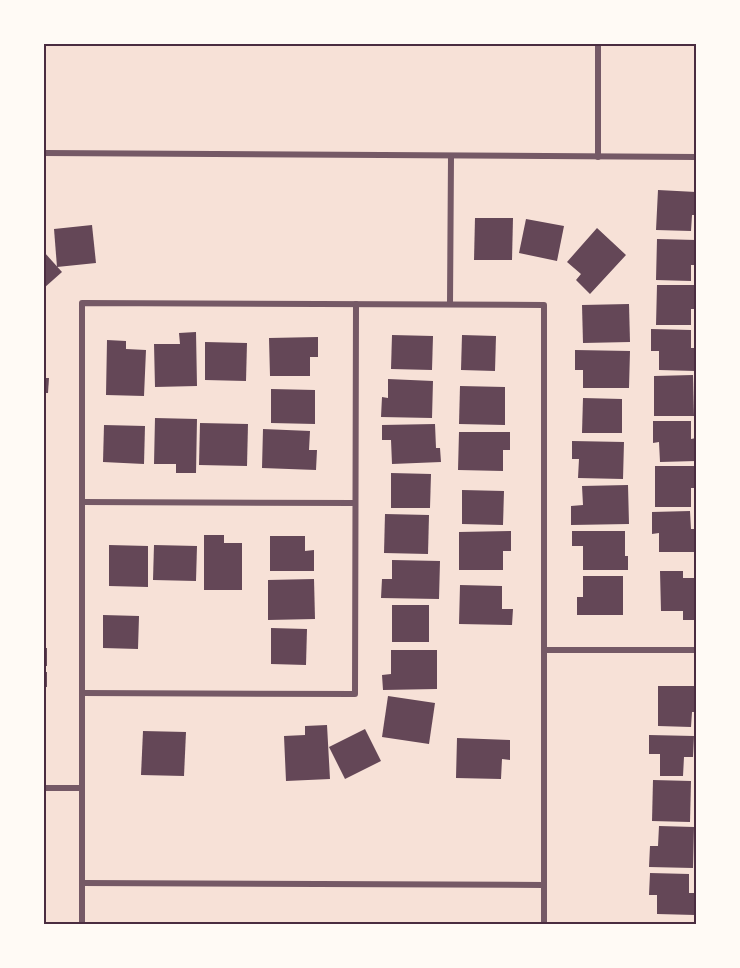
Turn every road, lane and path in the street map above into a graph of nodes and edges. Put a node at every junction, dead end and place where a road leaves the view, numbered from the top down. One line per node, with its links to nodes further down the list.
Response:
1 (598, 44): 4 (street)
2 (44, 153): 3 (street)
3 (451, 157): 4 (street); 7 (street)
4 (598, 157): 5 (street)
5 (696, 157)
6 (356, 304): 7 (street); 8 (street); 9 (street)
7 (450, 304): 10 (street)
8 (82, 502): 9 (street); 12 (street)
9 (355, 503): 12 (street)
10 (544, 650): 11 (street); 16 (street)
11 (696, 650)
12 (82, 693): 14 (street)
13 (44, 788): 14 (street)
14 (82, 788): 15 (street)
15 (82, 883): 16 (street); 17 (street)
16 (544, 885): 18 (street)
17 (82, 924)
18 (544, 924)

